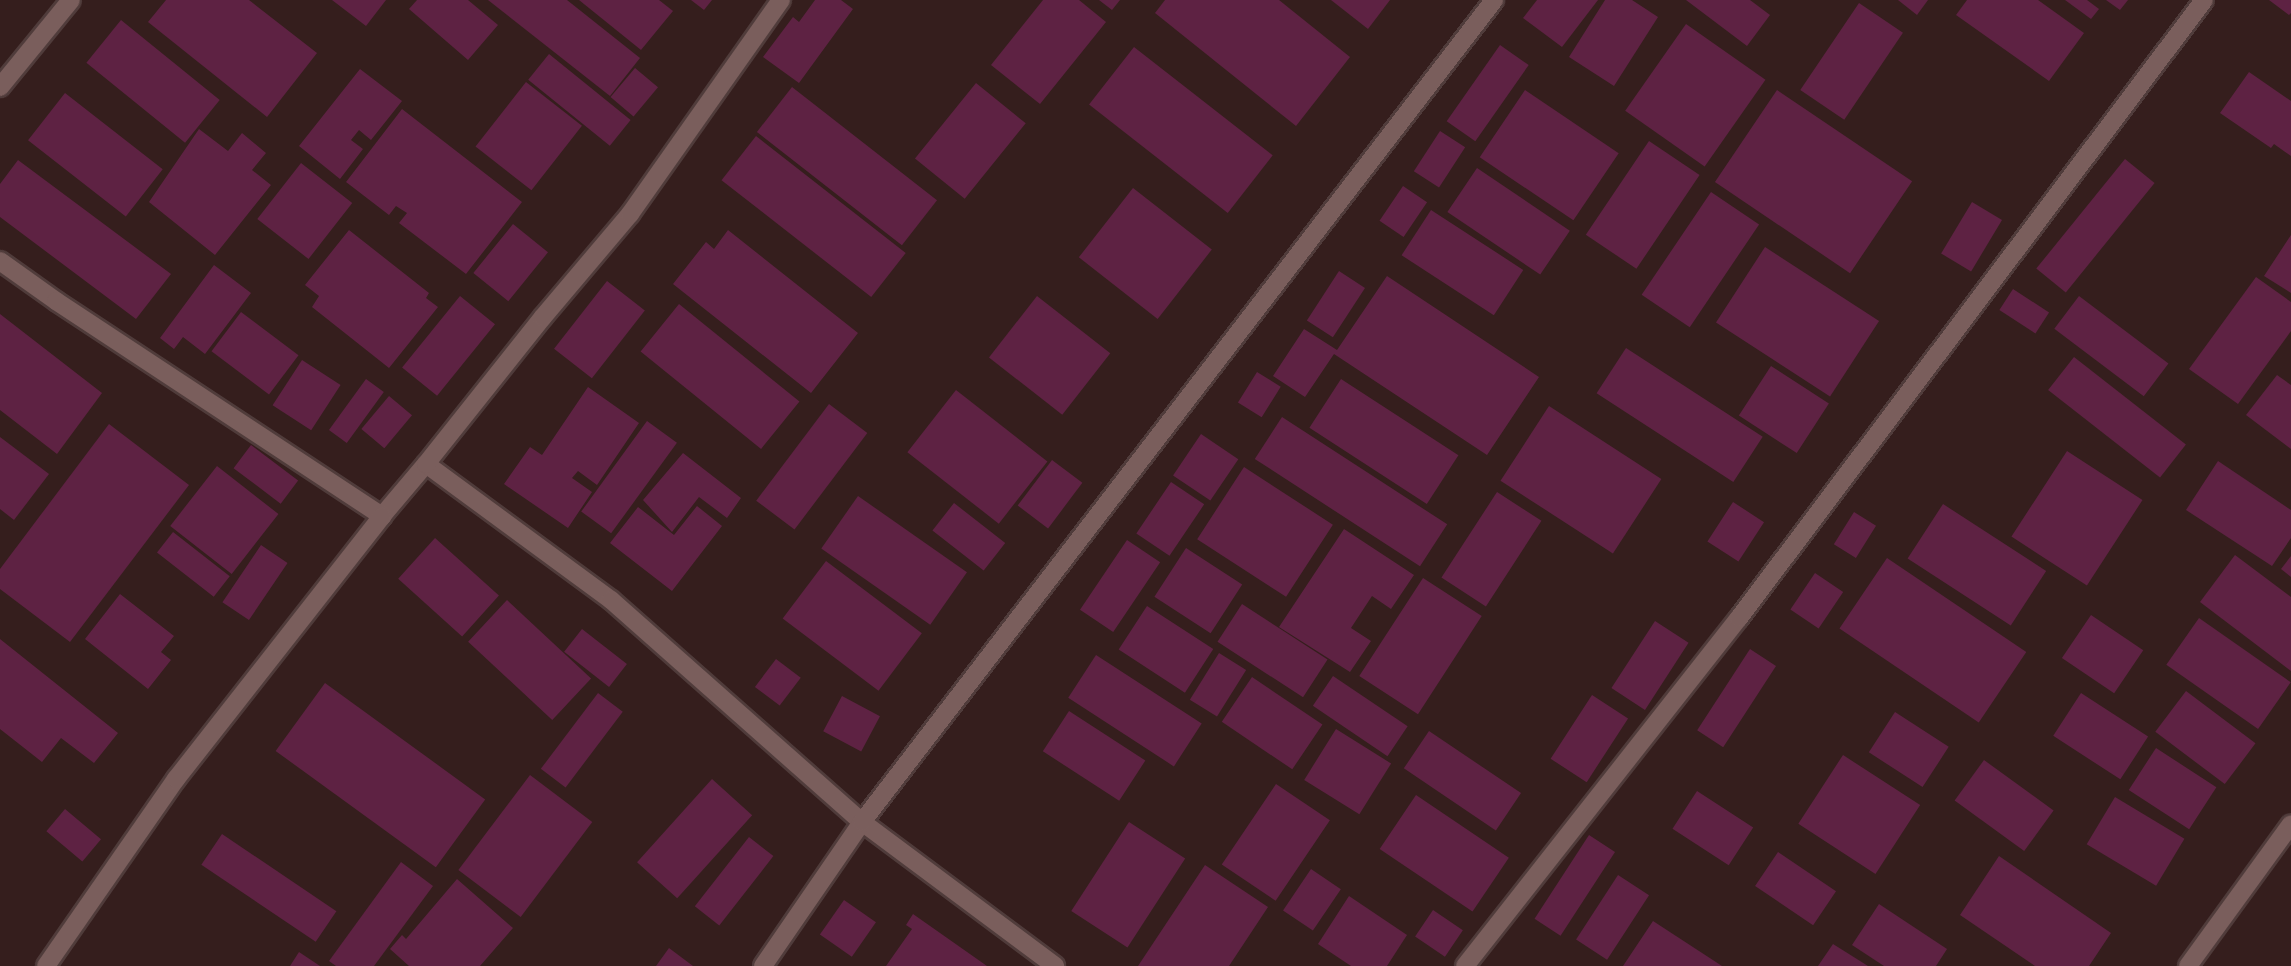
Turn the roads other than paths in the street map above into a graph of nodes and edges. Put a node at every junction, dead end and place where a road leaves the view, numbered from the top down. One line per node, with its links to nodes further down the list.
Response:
1 (71, 0): 5 (street)
2 (781, 0): 7 (street)
3 (1494, 0): 9 (street)
4 (2204, 0): 14 (street)
5 (0, 87)
6 (0, 261): 8 (street)
7 (426, 464): 8 (street); 9 (street)
8 (382, 516): 11 (street)
9 (862, 822): 12 (street); 13 (street)
10 (2291, 824): 15 (street)
11 (46, 966)
12 (763, 966)
13 (1055, 966)
14 (1465, 966)
15 (2188, 966)

